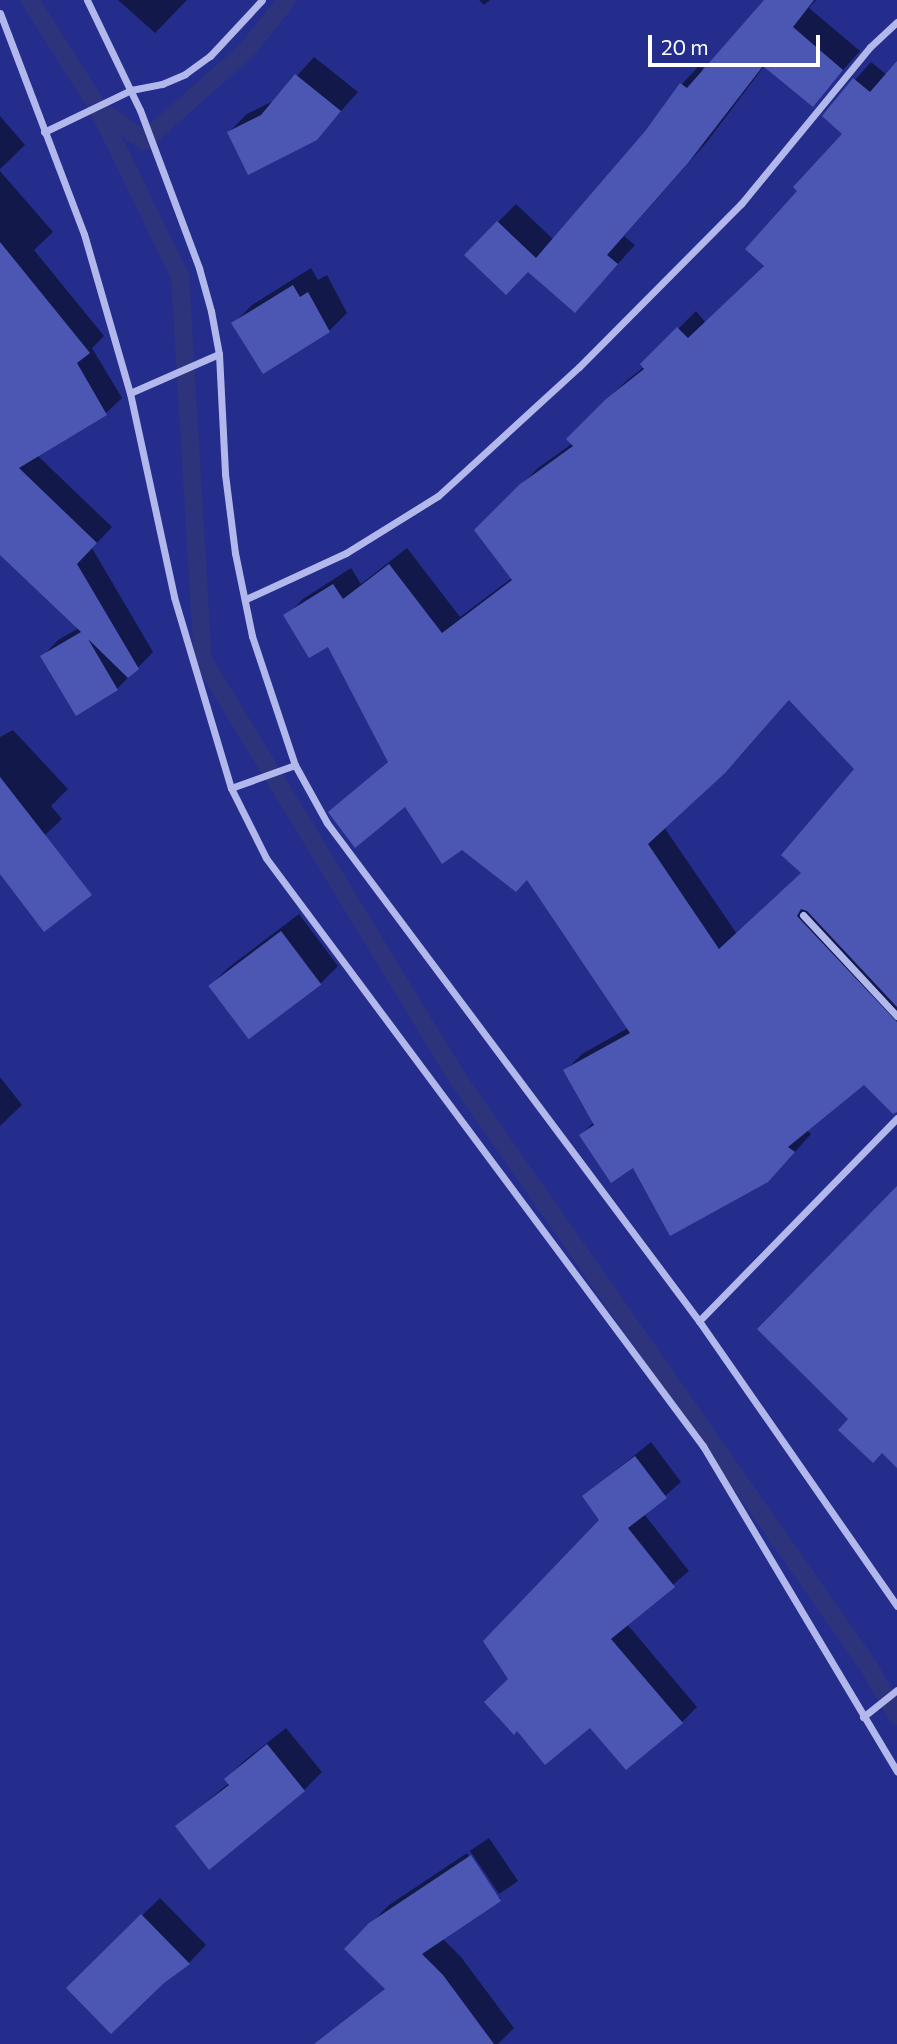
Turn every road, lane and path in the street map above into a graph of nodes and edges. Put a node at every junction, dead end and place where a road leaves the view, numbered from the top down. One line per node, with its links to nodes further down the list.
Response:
1 (87, 0): 5 (street)
2 (262, 0): 5 (street)
3 (0, 13): 6 (street)
4 (897, 22): 9 (street)
5 (131, 90): 6 (street); 7 (street)
6 (44, 132): 8 (street)
7 (219, 354): 8 (street); 9 (street)
8 (130, 393): 11 (street)
9 (246, 599): 10 (street)
10 (295, 765): 11 (street); 15 (street)
11 (231, 788): 18 (street)
12 (803, 915): 13 (street)
13 (897, 1016)
14 (897, 1118): 15 (street)
15 (699, 1321): 16 (street)
16 (897, 1606)
17 (897, 1690): 18 (street)
18 (863, 1717): 19 (street)
19 (897, 1772)

